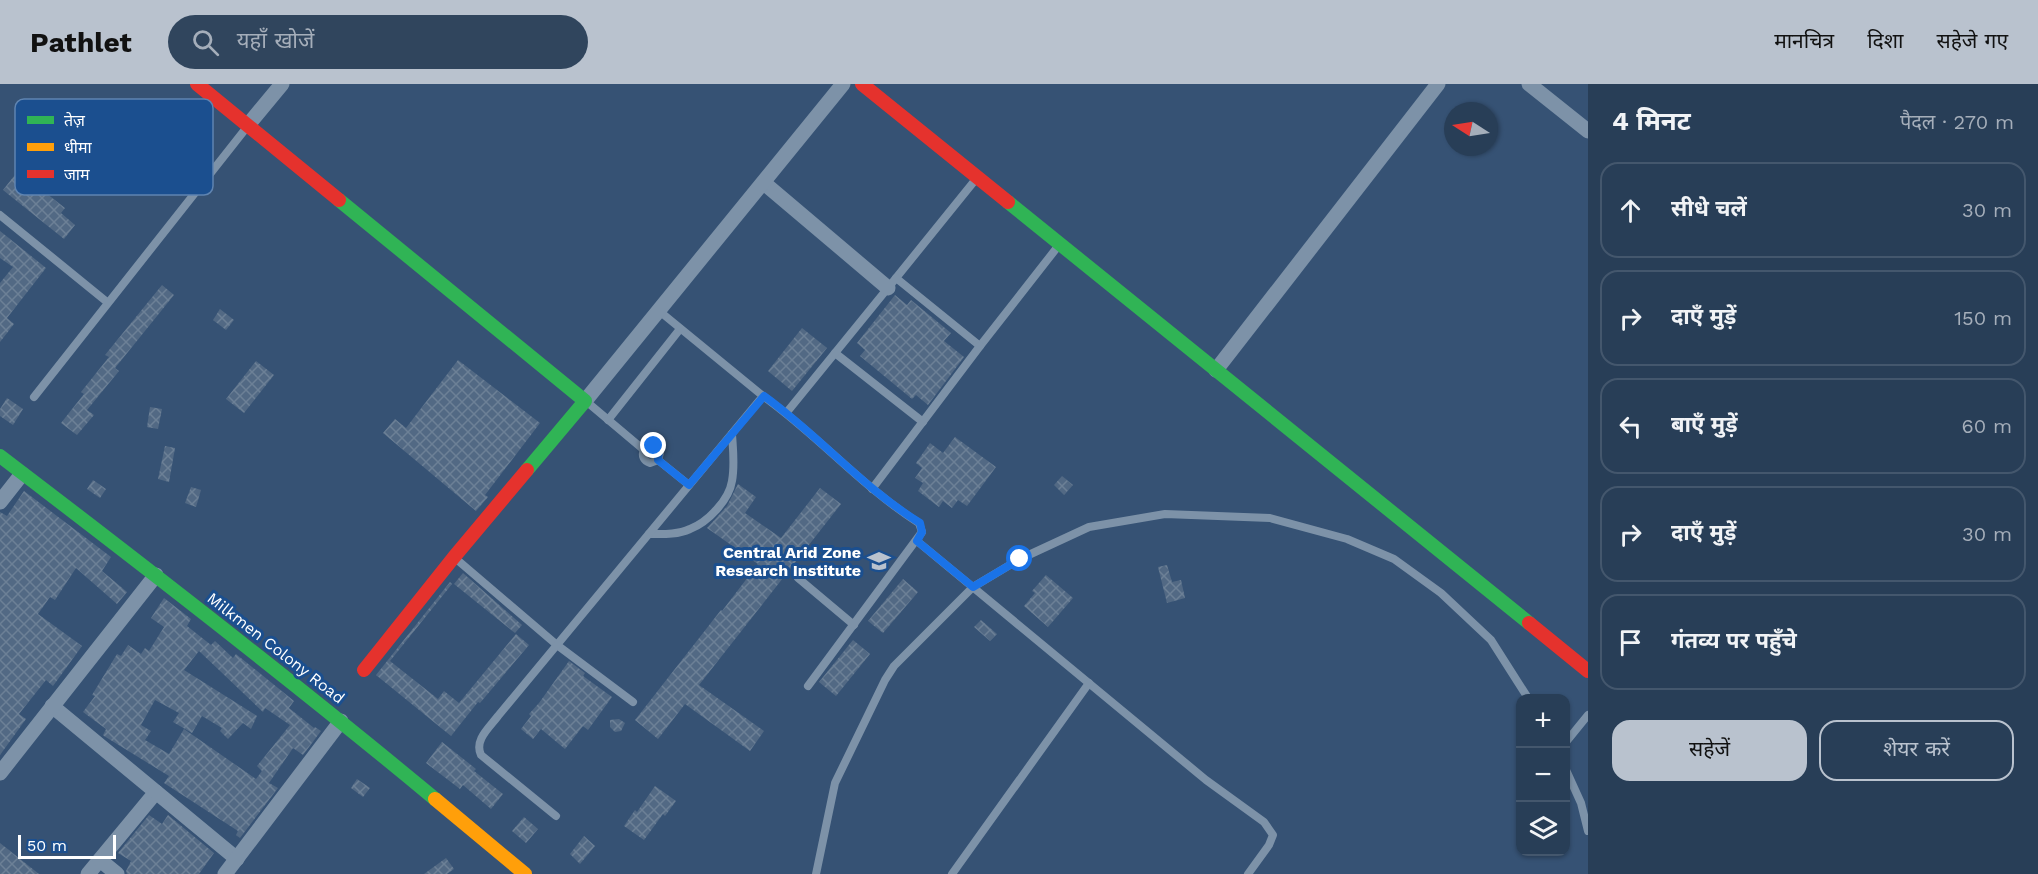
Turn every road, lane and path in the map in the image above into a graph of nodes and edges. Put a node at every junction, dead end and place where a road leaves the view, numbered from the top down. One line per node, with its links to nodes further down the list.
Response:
1 (197, 84): 7 (street)
2 (282, 84): 7 (street)
3 (843, 84): 11 (street)
4 (862, 84): 10 (street)
5 (1438, 84): 21 (street)
6 (1529, 84): 8 (street)
7 (248, 126): 9 (lane); 24 (street)
8 (1588, 131)
9 (213, 170)
10 (977, 177): 14 (street); 15 (lane)
11 (764, 183): 15 (street); 17 (street)
12 (193, 195): 16 (lane)
13 (0, 215): 16 (lane)
14 (1060, 243): 19 (lane); 21 (street)
15 (892, 283): 19 (lane); 20 (lane)
16 (107, 302): 23 (lane)
17 (658, 310): 18 (lane); 24 (street)
18 (680, 329): 22 (lane); 26 (lane)
19 (980, 346): 27 (lane)
20 (835, 352): 25 (lane); 27 (lane)
21 (1216, 370): 45 (street)
22 (764, 396): 25 (lane); 28 (lane)
23 (34, 397)
24 (585, 401): 26 (lane); 38 (street)
25 (787, 412): 34 (lane)
26 (608, 420): 29 (lane)
27 (923, 422): 34 (lane)
28 (732, 434): 33 (lane); 36 (lane)
29 (644, 450): 31 (lane); 31 (lane)
30 (0, 456): 32 (street, Milkmen Colony Road)
31 (658, 460): 33 (lane)
32 (22, 474): 35 (street); 39 (street, Milkmen Colony Road)
33 (689, 485): 36 (lane)
34 (872, 489): 37 (lane)
35 (0, 502)
36 (648, 534): 43 (lane)
37 (917, 541): 41 (lane); 42 (lane)
38 (454, 557): 43 (lane); 44 (street)
39 (156, 574): 50 (street); 52 (street, Milkmen Colony Road)
40 (798, 578): 42 (lane)
41 (973, 587): 46 (lane); 48 (lane); 65 (lane)
42 (854, 624): 47 (lane)
43 (557, 645): 49 (lane); 57 (lane)
44 (364, 670)
45 (1588, 671)
46 (1089, 683): 66 (lane); 67 (lane)
47 (808, 686)
48 (1525, 694)
49 (633, 702)
50 (52, 706): 54 (street); 56 (street)
51 (1588, 715): 53 (lane)
52 (341, 721): 59 (street); 64 (street, Milkmen Colony Road)
53 (1570, 737)
54 (0, 773)
55 (1570, 779): 58 (lane)
56 (156, 792): 59 (street); 60 (street)
57 (556, 816)
58 (1588, 831)
59 (237, 859): 63 (street)
60 (100, 860): 61 (street); 62 (street)
61 (88, 874)
62 (117, 874)
63 (225, 874)
64 (525, 874)
65 (816, 874)
66 (952, 874)
67 (1248, 874)

